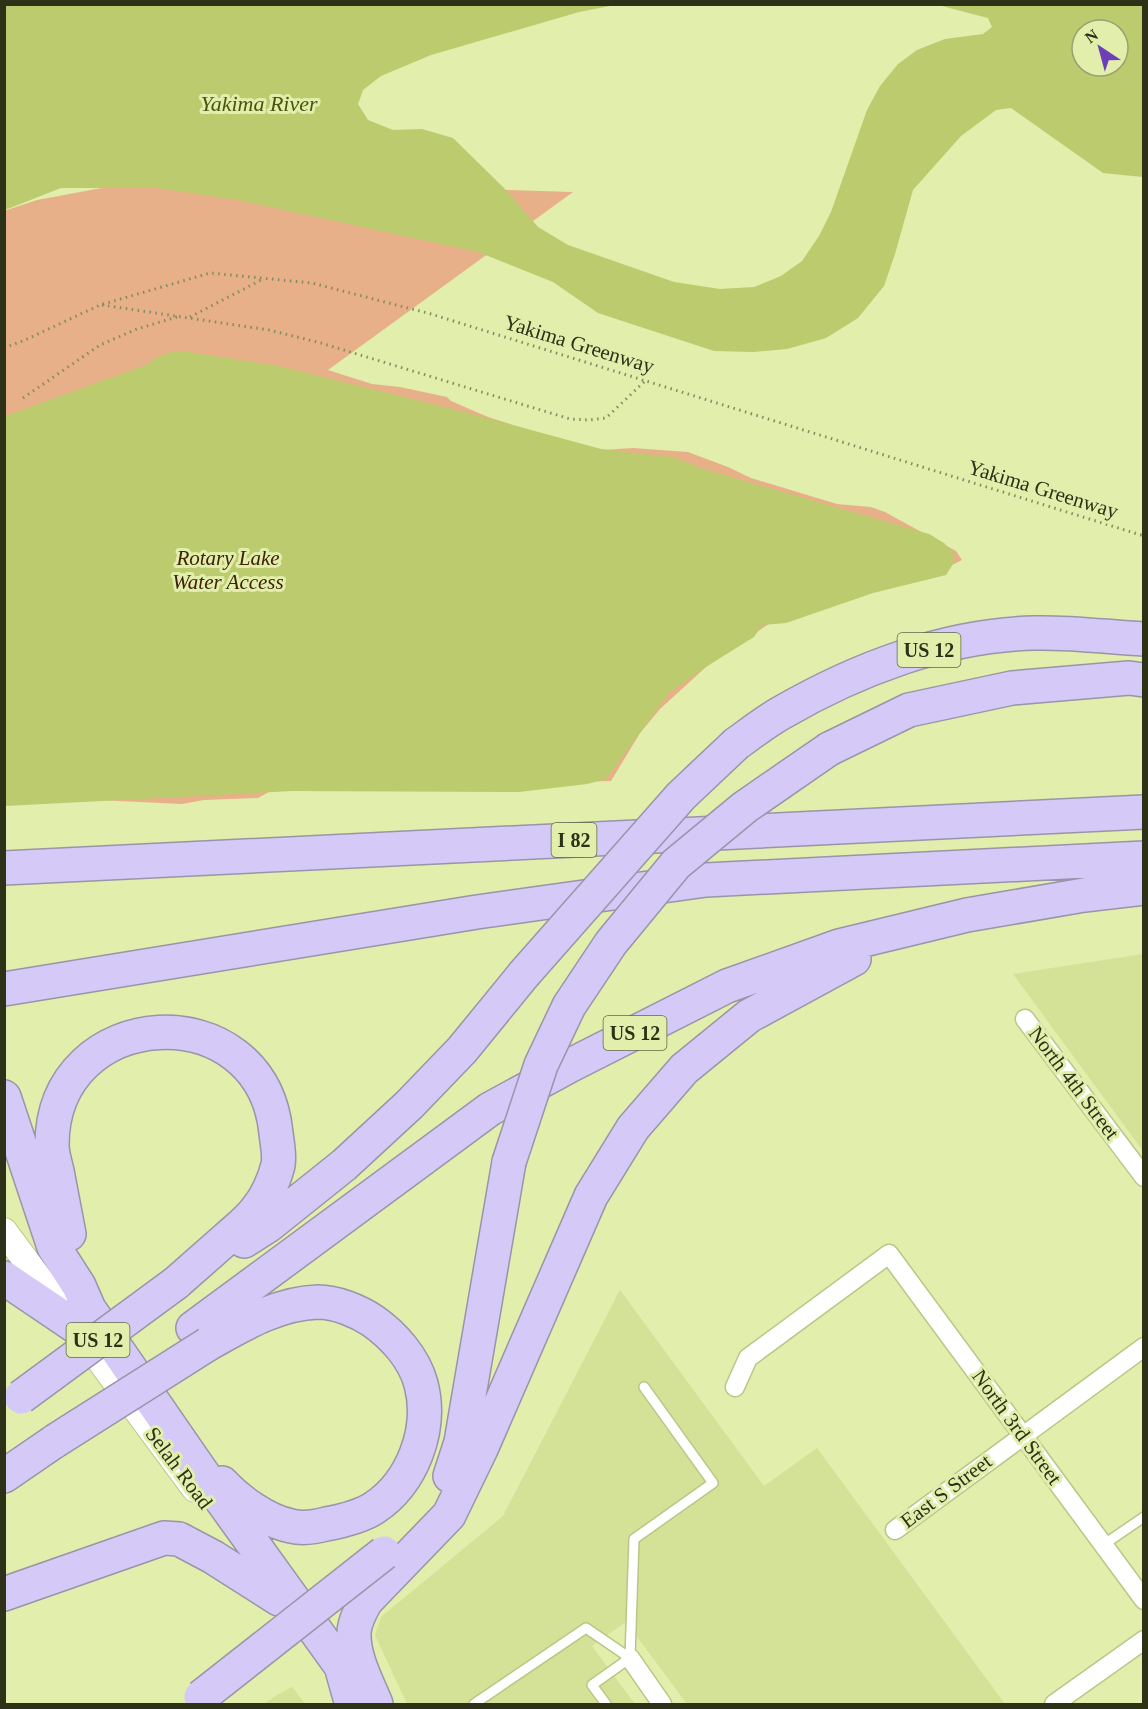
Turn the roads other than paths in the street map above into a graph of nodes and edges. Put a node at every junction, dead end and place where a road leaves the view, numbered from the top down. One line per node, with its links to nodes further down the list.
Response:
1 (1143, 639): 14 (highway, US 12, bridge)
2 (1143, 680): 35 (highway, bridge)
3 (1143, 812): 5 (highway, I 82)
4 (1143, 858): 8 (highway)
5 (4, 868)
6 (1143, 888): 7 (highway, US 12)
7 (967, 915): 17 (highway, US 12); 36 (highway)
8 (9, 988)
9 (1025, 1019): 11 (street, North 4th Street)
10 (4, 1097): 15 (highway)
11 (1143, 1177)
12 (4, 1231): 16 (main road, Selah Road)
13 (4, 1278): 16 (highway)
14 (176, 1283): 15 (highway); 21 (highway, US 12, bridge)
15 (79, 1286): 22 (highway)
16 (75, 1326): 22 (main road, Selah Road)
17 (201, 1336): 22 (highway); 23 (highway, US 12)
18 (1143, 1347): 24 (street, East S Street)
19 (644, 1387): 34 (lane)
20 (735, 1387): 24 (street, North 3rd Street)
21 (13, 1403)
22 (157, 1425): 31 (main road, Selah Road); 36 (highway)
23 (52, 1435): 25 (highway, US 12); 26 (highway)
24 (1023, 1435): 28 (street, East S Street); 29 (street, North 3rd Street)
25 (4, 1464)
26 (4, 1476)
27 (1143, 1517): 29 (lane)
28 (895, 1530)
29 (1103, 1545): 32 (street, North 3rd Street)
30 (4, 1594): 31 (highway)
31 (279, 1599): 36 (main road, Selah Road)
32 (1143, 1600)
33 (1143, 1640): 40 (street)
34 (630, 1658): 37 (lane); 38 (lane); 39 (street)
35 (196, 1701)
36 (360, 1702)
37 (474, 1704)
38 (606, 1704)
39 (663, 1704)
40 (1054, 1704)

